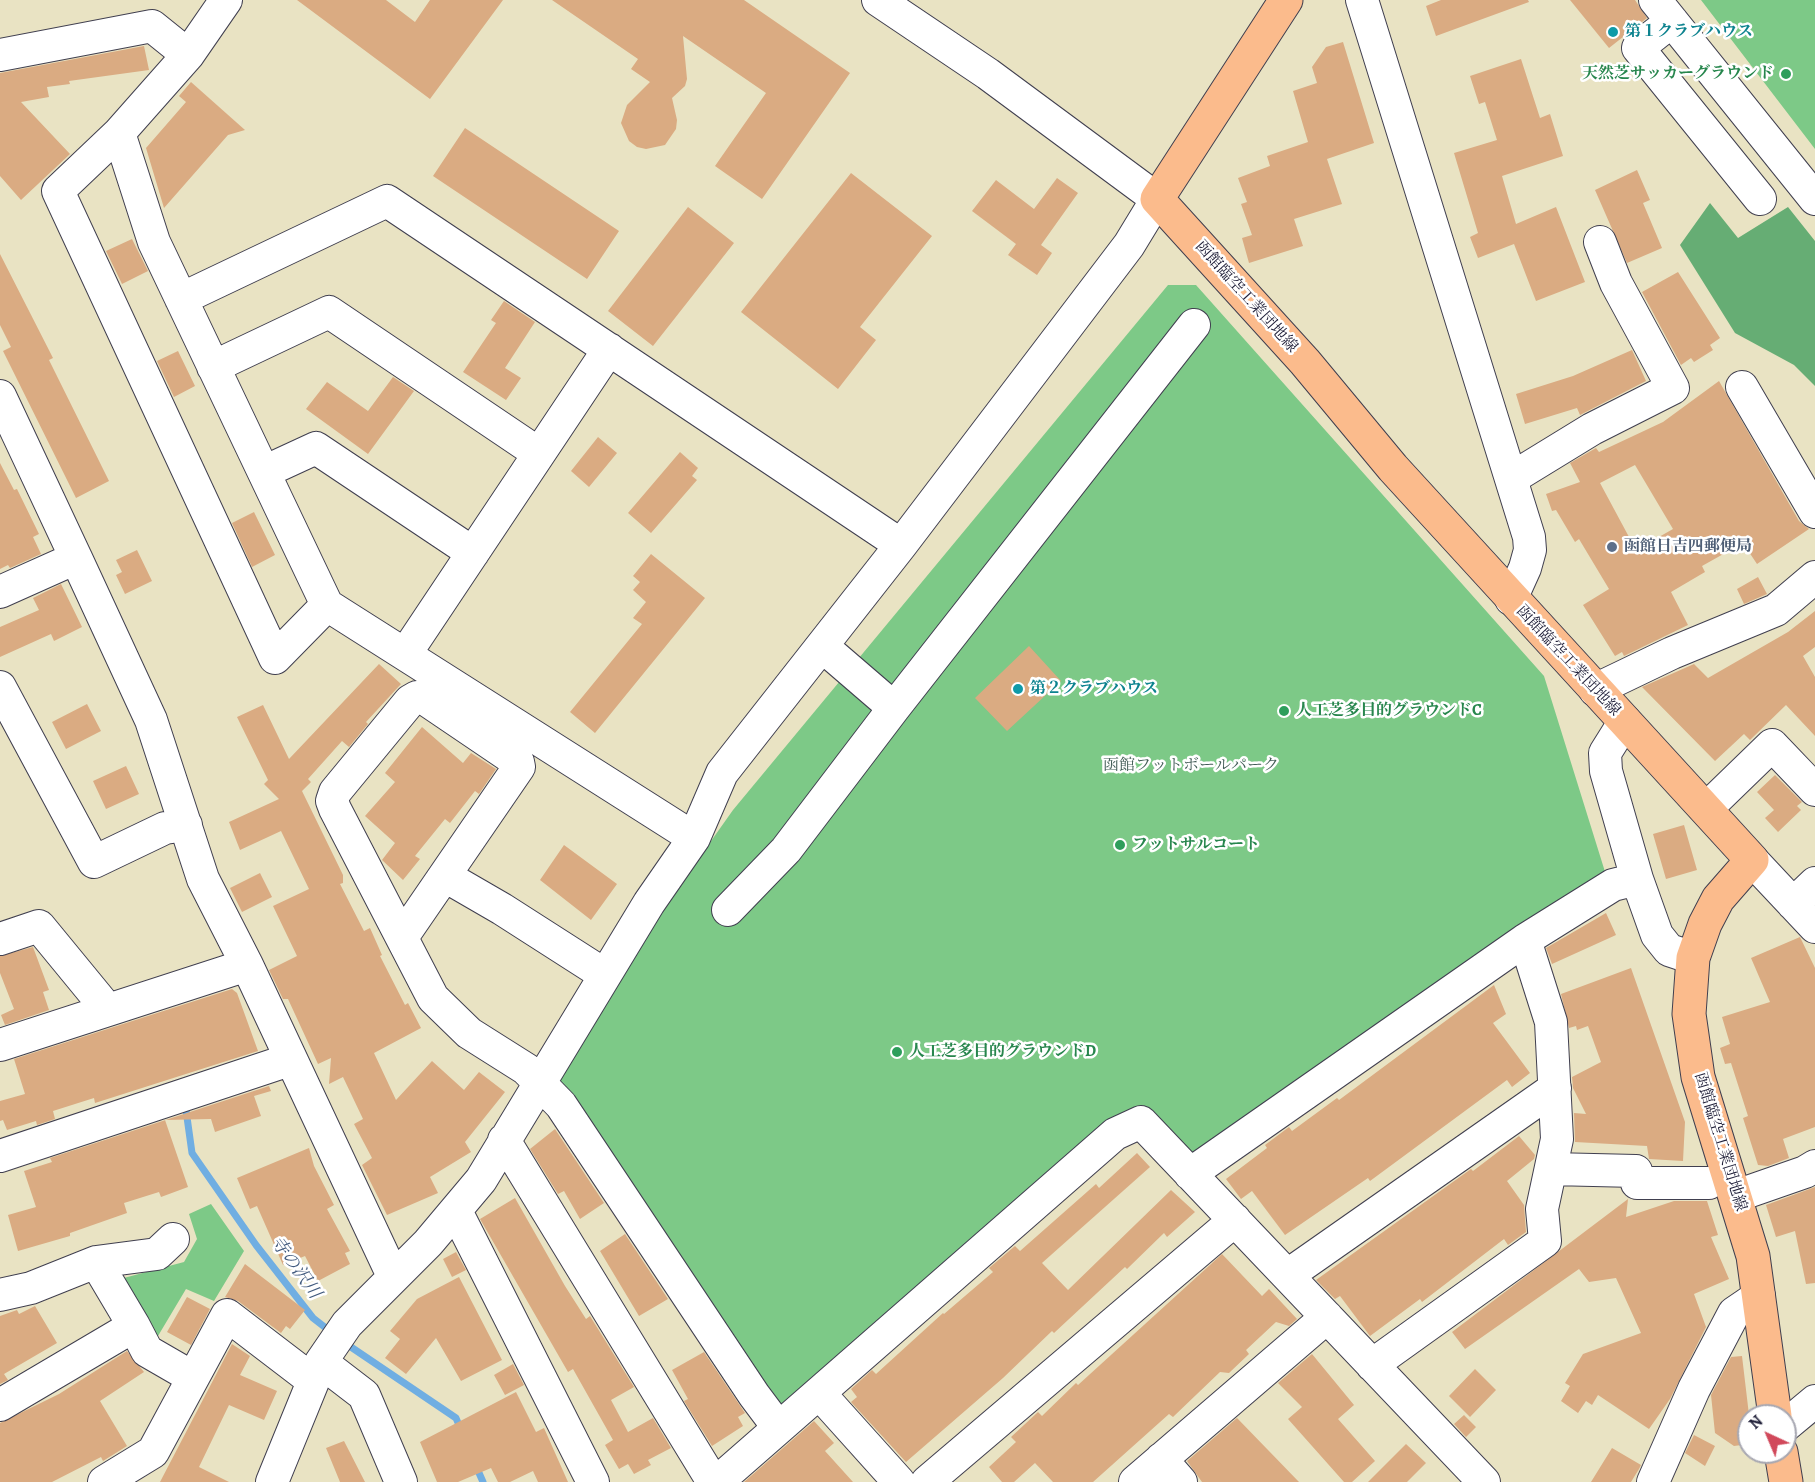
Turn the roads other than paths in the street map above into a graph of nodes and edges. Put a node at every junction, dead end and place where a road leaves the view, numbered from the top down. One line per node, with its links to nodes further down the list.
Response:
1 (226, 0): 7 (street)
2 (878, 0): 9 (street)
3 (1286, 0): 9 (main road)
4 (1362, 0): 21 (street)
5 (1664, 11): 10 (street); 11 (street)
6 (0, 55): 7 (street)
7 (188, 55): 8 (street)
8 (119, 133): 13 (street); 29 (street)
9 (1157, 199): 23 (street); 28 (main road, 函館臨空工業団地線)
10 (1760, 199)
11 (1815, 200)
12 (1600, 242): 21 (street)
13 (181, 299): 15 (street); 16 (street)
14 (1194, 325): 34 (street)
15 (609, 349): 19 (street); 23 (street)
16 (213, 367): 19 (street); 20 (street)
17 (1742, 387): 22 (street)
18 (0, 396): 25 (street)
19 (538, 453): 24 (street)
20 (264, 472): 24 (street); 29 (street)
21 (1512, 478): 28 (street)
22 (1815, 512)
23 (901, 545): 30 (street)
24 (473, 552): 31 (street)
25 (76, 558): 27 (street); 38 (street)
26 (1815, 578): 33 (street)
27 (0, 592)
28 (1511, 599): 33 (main road, 函館臨空工業団地線)
29 (327, 605): 31 (street)
30 (822, 646): 34 (street); 39 (street)
31 (406, 654): 39 (street)
32 (0, 687): 38 (street)
33 (1595, 690): 35 (main road, 函館臨空工業団地線)
34 (894, 708): 44 (street)
35 (1624, 721): 37 (main road, 函館臨空工業団地線); 42 (street)
36 (1815, 790): 37 (street)
37 (1706, 809): 40 (main road, 函館臨空工業団地線)
38 (186, 825): 50 (street)
39 (694, 838): 51 (street)
40 (1752, 860): 43 (street); 49 (main road, 函館臨空工業団地線)
41 (445, 876): 46 (street); 46 (street); 51 (street)
42 (1637, 879): 48 (street); 49 (street)
43 (1804, 894): 45 (street)
44 (728, 910)
45 (1815, 927)
46 (404, 936): 55 (street)
47 (0, 939): 52 (street)
48 (1525, 940): 56 (street); 61 (street)
49 (1693, 958): 62 (main road, 函館臨空工業団地線)
50 (247, 965): 52 (street); 54 (street)
51 (605, 975): 55 (street)
52 (108, 1010): 53 (street)
53 (0, 1045)
54 (289, 1060): 58 (street); 68 (street)
55 (539, 1083): 57 (street); 81 (street)
56 (1555, 1088): 60 (street); 67 (street)
57 (504, 1140): 63 (street); 88 (street)
58 (0, 1156)
59 (1815, 1166): 62 (street)
60 (1551, 1169): 62 (street); 74 (street)
61 (1191, 1174): 64 (street); 76 (street)
62 (1723, 1189): 70 (main road, 函館臨空工業団地線)
63 (456, 1211): 68 (street); 87 (street)
64 (1235, 1220): 67 (street); 90 (street)
65 (173, 1239): 66 (street)
66 (96, 1262): 69 (street); 72 (street)
67 (1288, 1275): 71 (street)
68 (393, 1276): 73 (street)
69 (0, 1295)
70 (1759, 1296): 78 (main road, 函館臨空工業団地線); 93 (street)
71 (1327, 1317): 74 (street); 83 (street)
72 (134, 1326): 75 (street); 79 (street)
73 (321, 1364): 75 (street); 85 (street); 86 (street)
74 (1372, 1365): 92 (street)
75 (192, 1377): 84 (street)
76 (819, 1393): 81 (street); 89 (street)
77 (1815, 1401): 80 (street)
78 (1773, 1404)
79 (0, 1405)
80 (1797, 1416)
81 (778, 1427): 88 (street)
82 (1783, 1464): 94 (main road)
83 (1171, 1471): 91 (street)
84 (104, 1482)
85 (272, 1482)
86 (401, 1482)
87 (593, 1482)
88 (715, 1482)
89 (899, 1482)
90 (927, 1482)
91 (1135, 1482)
92 (1484, 1482)
93 (1653, 1482)
94 (1786, 1482)

